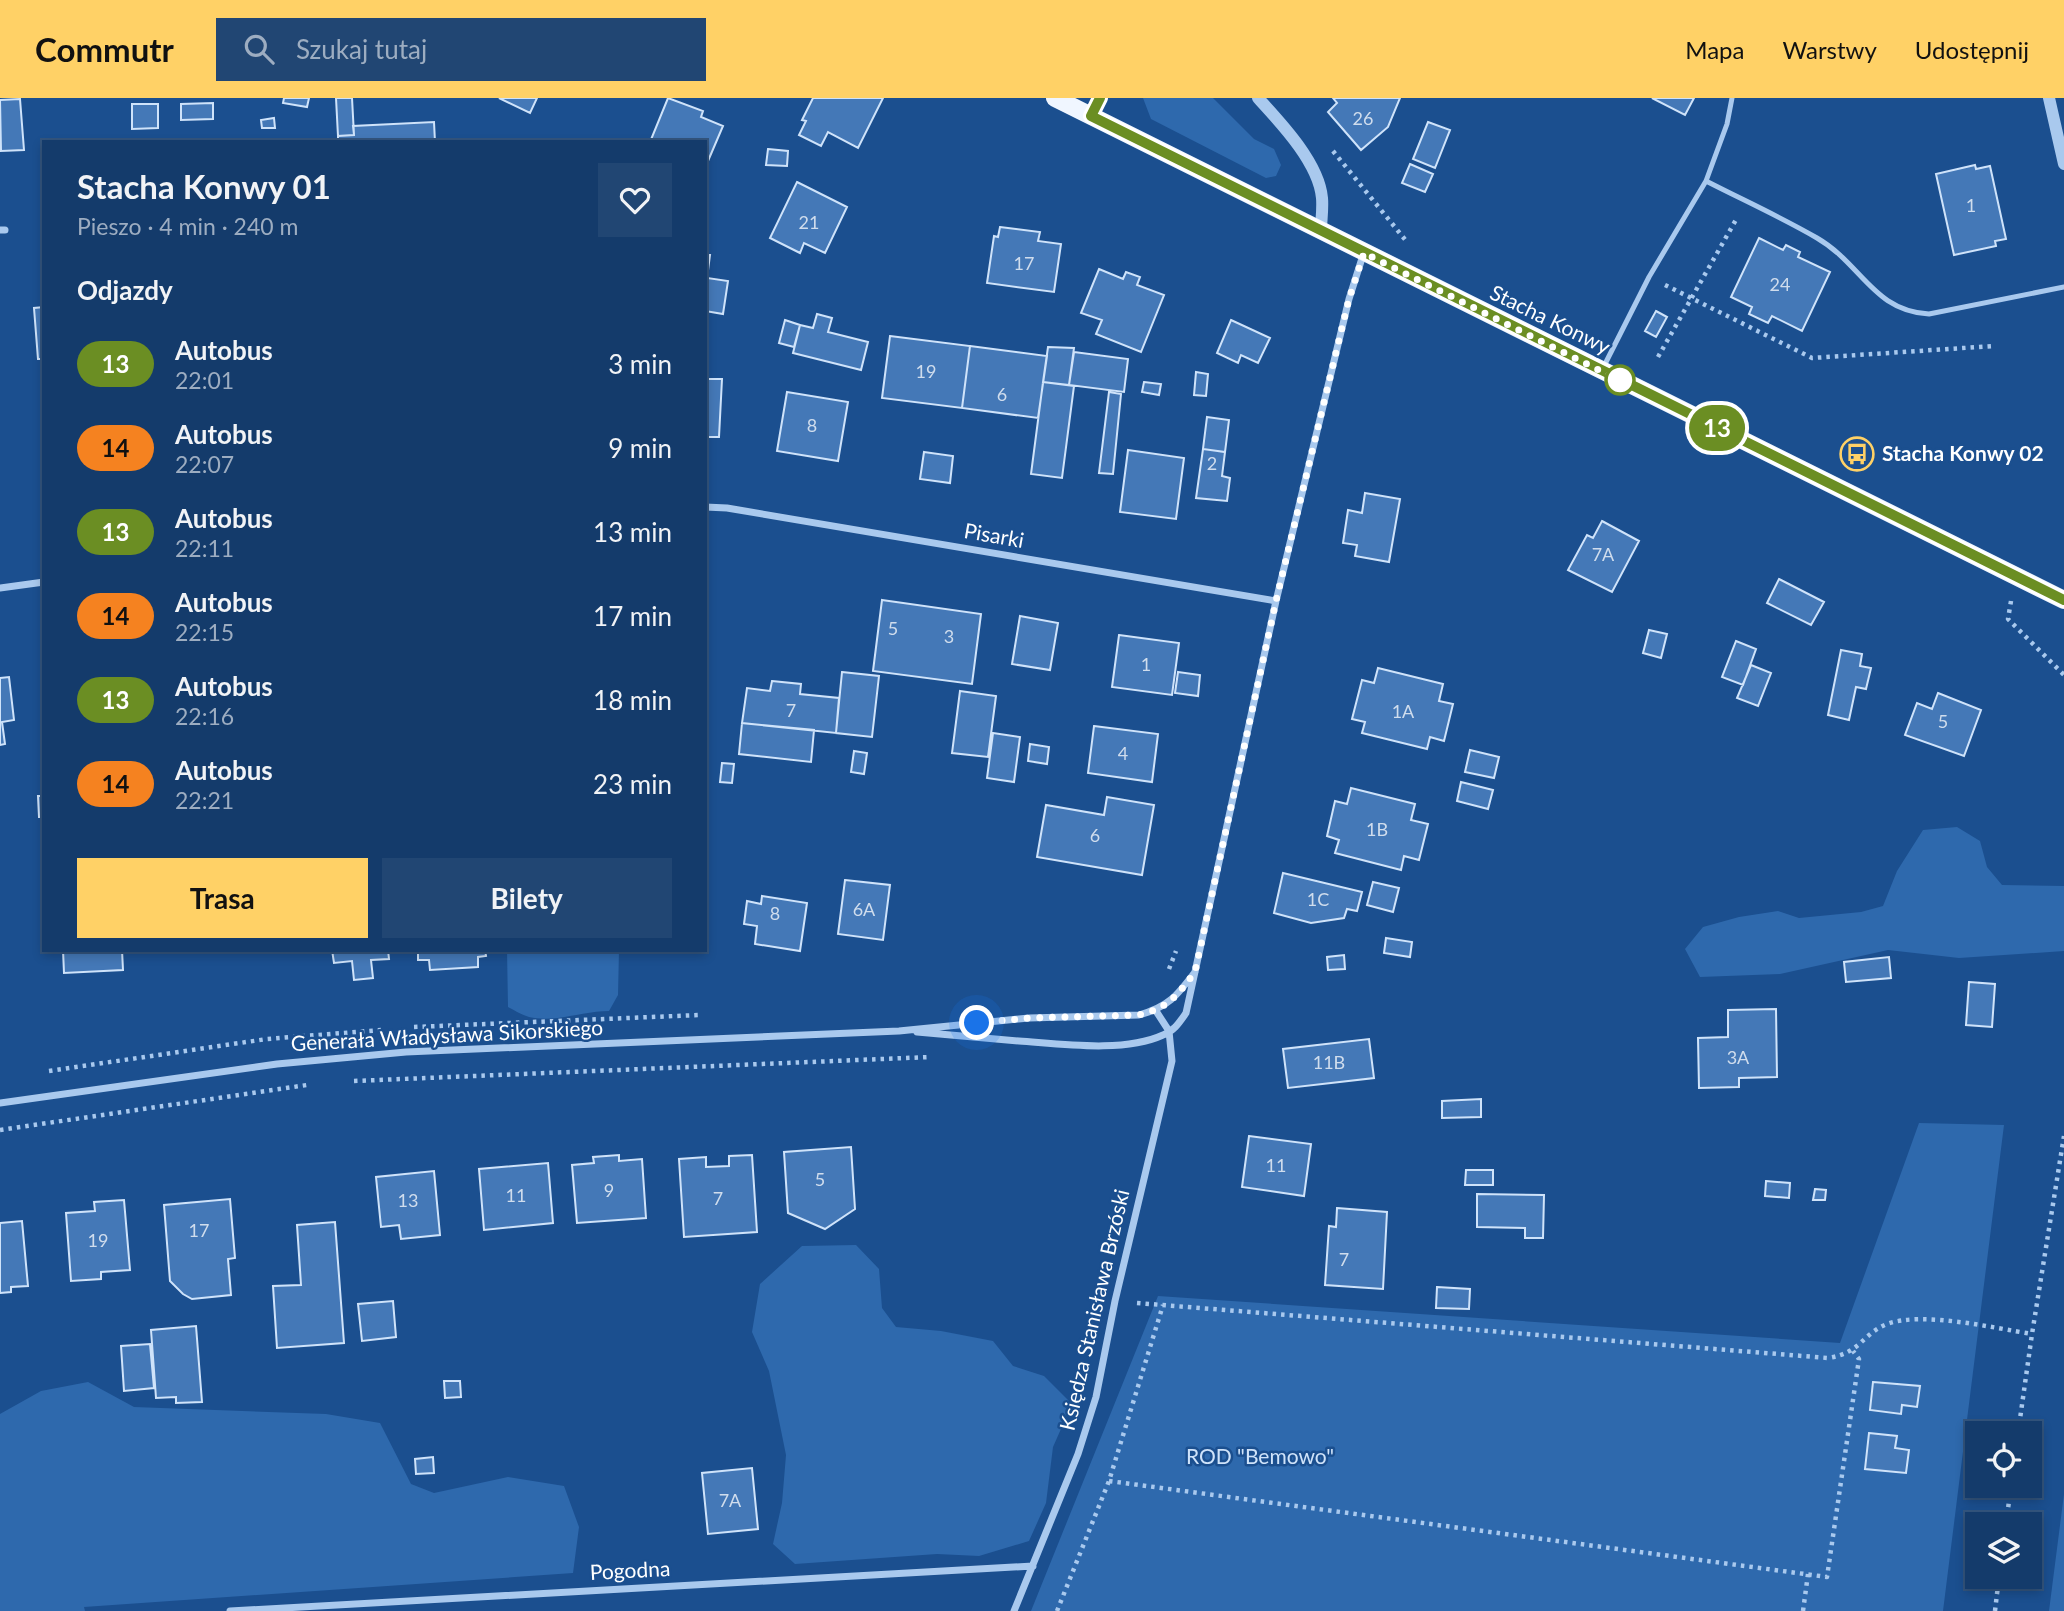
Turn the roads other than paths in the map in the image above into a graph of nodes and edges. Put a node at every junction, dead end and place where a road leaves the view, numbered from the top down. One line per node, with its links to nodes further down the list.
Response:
1 (1055, 98): 6 (main road, Stacha Konwy)
2 (1100, 98): 6 (street)
3 (1258, 98): 9 (street)
4 (1732, 98): 8 (lane)
5 (2049, 98): 7 (street)
6 (1091, 116): 9 (main road, Stacha Konwy)
7 (2064, 164)
8 (1706, 181): 11 (lane); 12 (lane)
9 (1321, 231): 10 (main road, Stacha Konwy)
10 (1364, 253): 12 (main road, Stacha Konwy); 17 (street)
11 (2064, 287)
12 (1602, 371): 16 (main road, Stacha Konwy)
13 (707, 507): 17 (street, Pisarki)
14 (42, 582): 15 (street)
15 (0, 588)
16 (2064, 600)
17 (1276, 601): 18 (street)
18 (1195, 972): 19 (street); 21 (street, Generała Władysława Sikorskiego)
19 (1156, 1011): 20 (street, Generała Władysława Sikorskiego); 21 (street, Księdza Stanisława Brzóski)
20 (899, 1031): 21 (street, Generała Władysława Sikorskiego); 22 (street, Generała Władysława Sikorskiego)
21 (1169, 1031): 23 (street, Księdza Stanisława Brzóski)
22 (0, 1103)
23 (1032, 1566): 24 (street, Pogodna); 25 (street, Księdza Stanisława Brzóski)
24 (230, 1611)
25 (1014, 1611)

